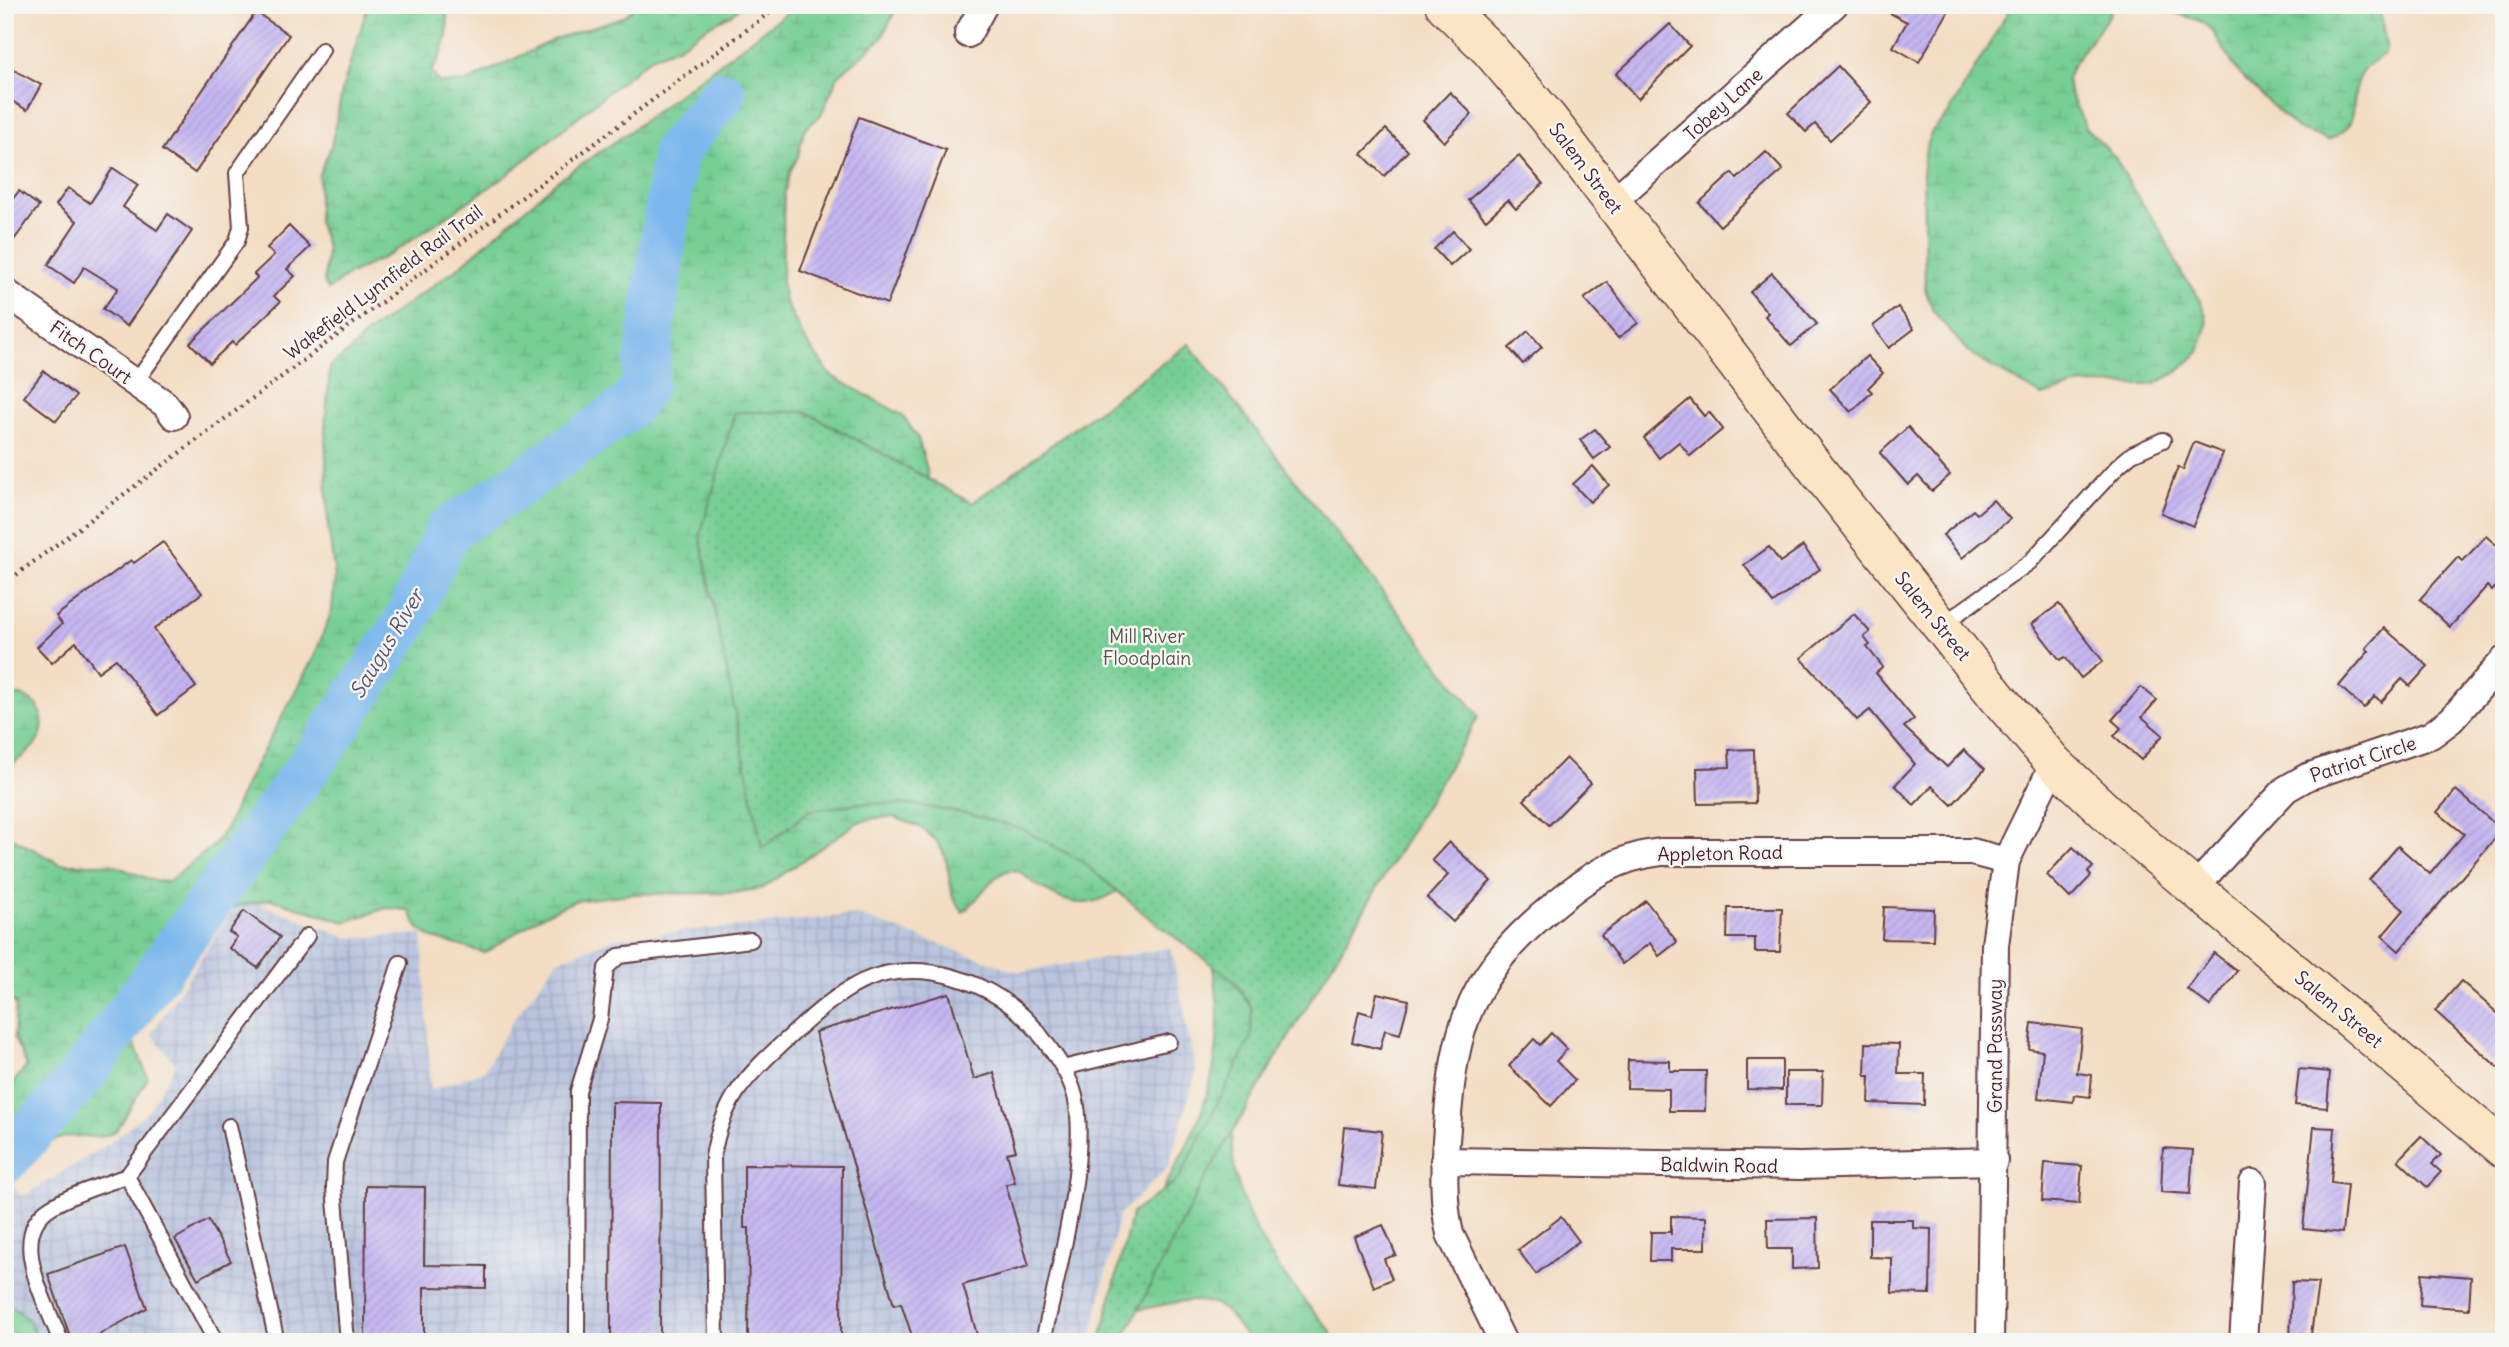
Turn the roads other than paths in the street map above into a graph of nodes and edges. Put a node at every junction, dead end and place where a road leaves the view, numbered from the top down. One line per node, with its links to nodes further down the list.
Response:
1 (984, 5): 4 (street)
2 (1444, 5): 6 (main road, Salem Street)
3 (1834, 5): 6 (street, Tobey Lane)
4 (968, 34)
5 (322, 50): 8 (lane)
6 (1611, 203): 11 (main road, Salem Street)
7 (5, 292): 8 (street, Fitch Court)
8 (135, 383): 9 (street, Fitch Court)
9 (174, 416)
10 (2163, 440): 11 (lane)
11 (1940, 626): 13 (main road, Salem Street)
12 (2504, 660): 15 (street, Patriot Circle)
13 (2054, 763): 14 (street, Grand Passway); 15 (main road, Salem Street)
14 (2007, 861): 23 (street, Appleton Road); 24 (street, Grand Passway)
15 (2194, 888): 22 (main road, Salem Street)
16 (307, 936): 25 (lane)
17 (751, 940): 31 (lane)
18 (400, 963): 30 (lane)
19 (1169, 1042): 20 (lane)
20 (1063, 1068): 32 (lane); 33 (lane)
21 (229, 1126): 29 (lane)
22 (2501, 1142)
23 (1444, 1161): 24 (street, Baldwin Road); 34 (street, Appleton Road)
24 (1994, 1161): 35 (street, Grand Passway)
25 (127, 1176): 27 (lane); 28 (lane)
26 (2253, 1183): 36 (street)
27 (61, 1342)
28 (216, 1342)
29 (277, 1342)
30 (347, 1342)
31 (577, 1342)
32 (716, 1342)
33 (1043, 1342)
34 (1503, 1342)
35 (1990, 1342)
36 (2243, 1342)

